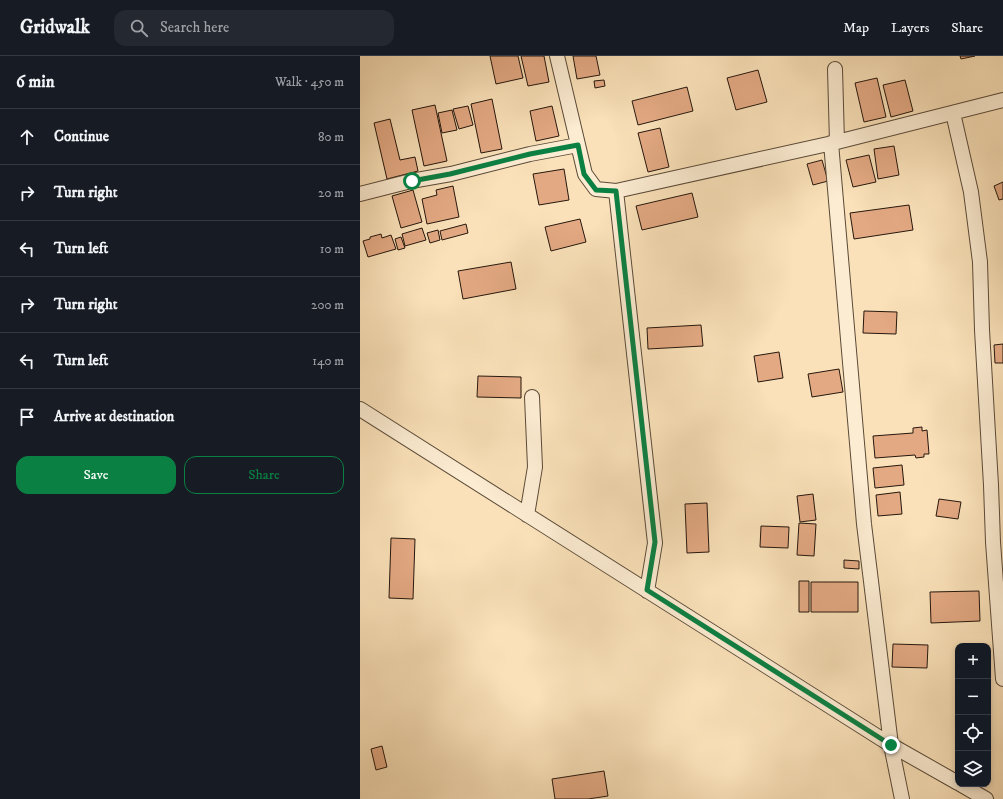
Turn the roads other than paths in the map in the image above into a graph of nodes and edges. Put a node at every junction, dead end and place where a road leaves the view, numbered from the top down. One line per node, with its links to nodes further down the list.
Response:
1 (557, 56): 6 (street)
2 (835, 69): 5 (street)
3 (1003, 100): 4 (street)
4 (953, 113): 5 (street); 13 (street)
5 (834, 142): 7 (street); 14 (street)
6 (578, 145): 7 (street); 8 (street)
7 (616, 191): 12 (street)
8 (360, 194)
9 (532, 397): 11 (street)
10 (360, 408): 11 (street)
11 (527, 514): 12 (street)
12 (647, 590): 14 (street)
13 (1003, 679)
14 (891, 745): 15 (street); 17 (street)
15 (955, 782)
16 (964, 787): 18 (street)
17 (902, 799)
18 (986, 799)

